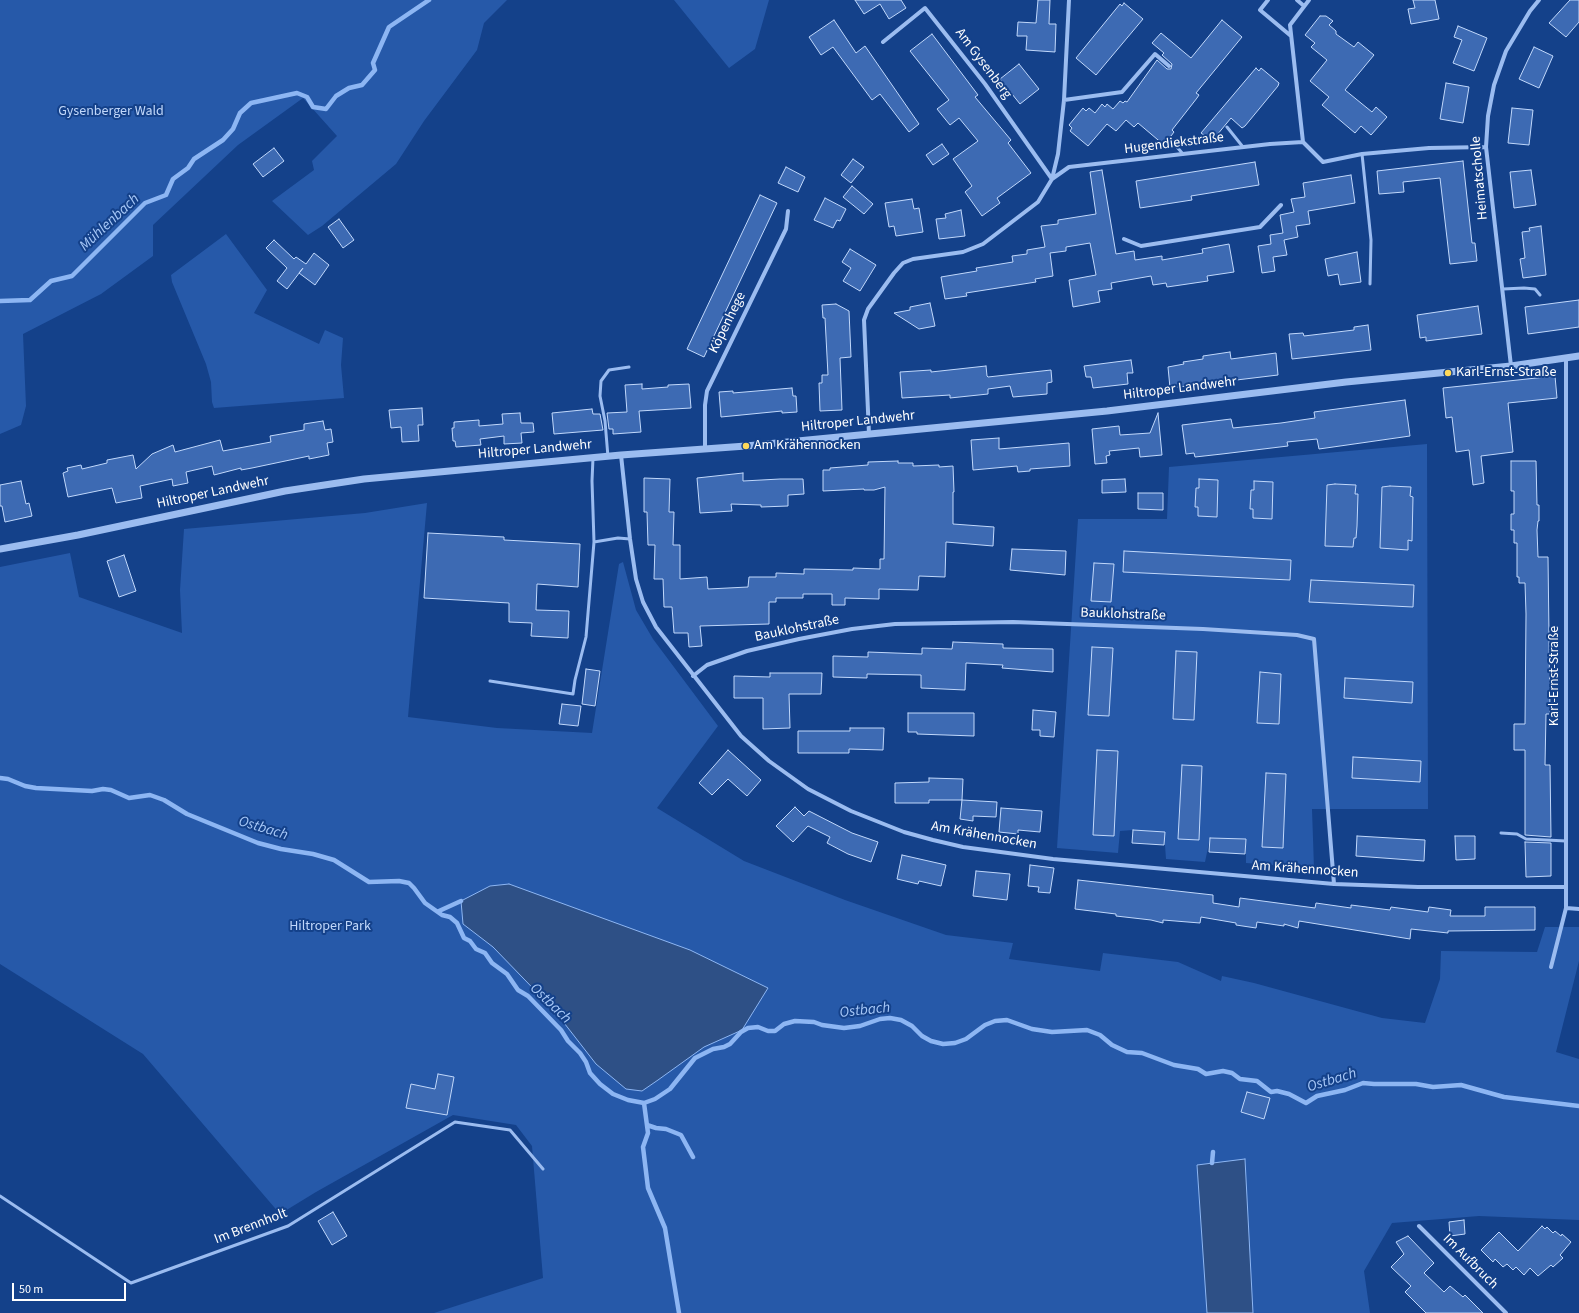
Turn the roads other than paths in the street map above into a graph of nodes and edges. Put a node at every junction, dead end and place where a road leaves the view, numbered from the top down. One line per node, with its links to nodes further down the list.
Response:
1 (1069, 0): 10 (street)
2 (1268, 0): 7 (street)
3 (1297, 0): 6 (street)
4 (1309, 0): 6 (street)
5 (1539, 0): 15 (street, Heimatscholle)
6 (1304, 6): 7 (street)
7 (1291, 36): 13 (street)
8 (883, 42): 18 (street, Am Gysenberg)
9 (1168, 66): 10 (street)
10 (1064, 100): 18 (street)
11 (1226, 127): 14 (lane)
12 (1170, 139): 16 (lane)
13 (1303, 142): 14 (street, Hugendiekstraße); 17 (street)
14 (1243, 147): 16 (street, Hugendiekstraße)
15 (1486, 147): 17 (street); 23 (street, Heimatscholle)
16 (1183, 154): 18 (street, Hugendiekstraße)
17 (1362, 154): 22 (lane)
18 (1052, 180): 29 (street)
19 (1281, 205): 21 (street)
20 (788, 211): 30 (street, Köpenhege)
21 (1124, 239)
22 (1370, 284)
23 (1503, 290): 24 (lane); 27 (street, Heimatscholle)
24 (1540, 295)
25 (1579, 356): 26 (street, Hiltroper Landwehr)
26 (1566, 359): 27 (street, Hiltroper Landwehr); 40 (street, Karl-Ernst-Straße)
27 (1511, 366): 29 (street, Hiltroper Landwehr)
28 (629, 367): 32 (lane)
29 (869, 434): 30 (street, Hiltroper Landwehr)
30 (705, 448): 31 (street, Hiltroper Landwehr)
31 (621, 455): 32 (street, Hiltroper Landwehr); 34 (street, Am Krähennocken)
32 (608, 457): 33 (street, Hiltroper Landwehr)
33 (593, 458): 35 (lane); 36 (street, Hiltroper Landwehr)
34 (630, 539): 35 (lane); 37 (street, Am Krähennocken)
35 (594, 542): 38 (lane)
36 (0, 549)
37 (693, 676): 41 (street, Am Krähennocken); 41 (street, Bauklohstraße)
38 (490, 681)
39 (1501, 833): 40 (lane)
40 (1566, 841): 42 (street, Karl-Ernst-Straße)
41 (1334, 884): 42 (street, Am Krähennocken)
42 (1566, 887): 43 (street, Karl-Ernst-Straße)
43 (1566, 908): 44 (street); 45 (street, Karl-Ernst-Straße)
44 (1579, 909)
45 (1551, 967)
46 (543, 1169): 47 (lane, Im Brennholt)
47 (0, 1196)
48 (1419, 1226): 49 (street, Im Aufbruch)
49 (1506, 1313)

